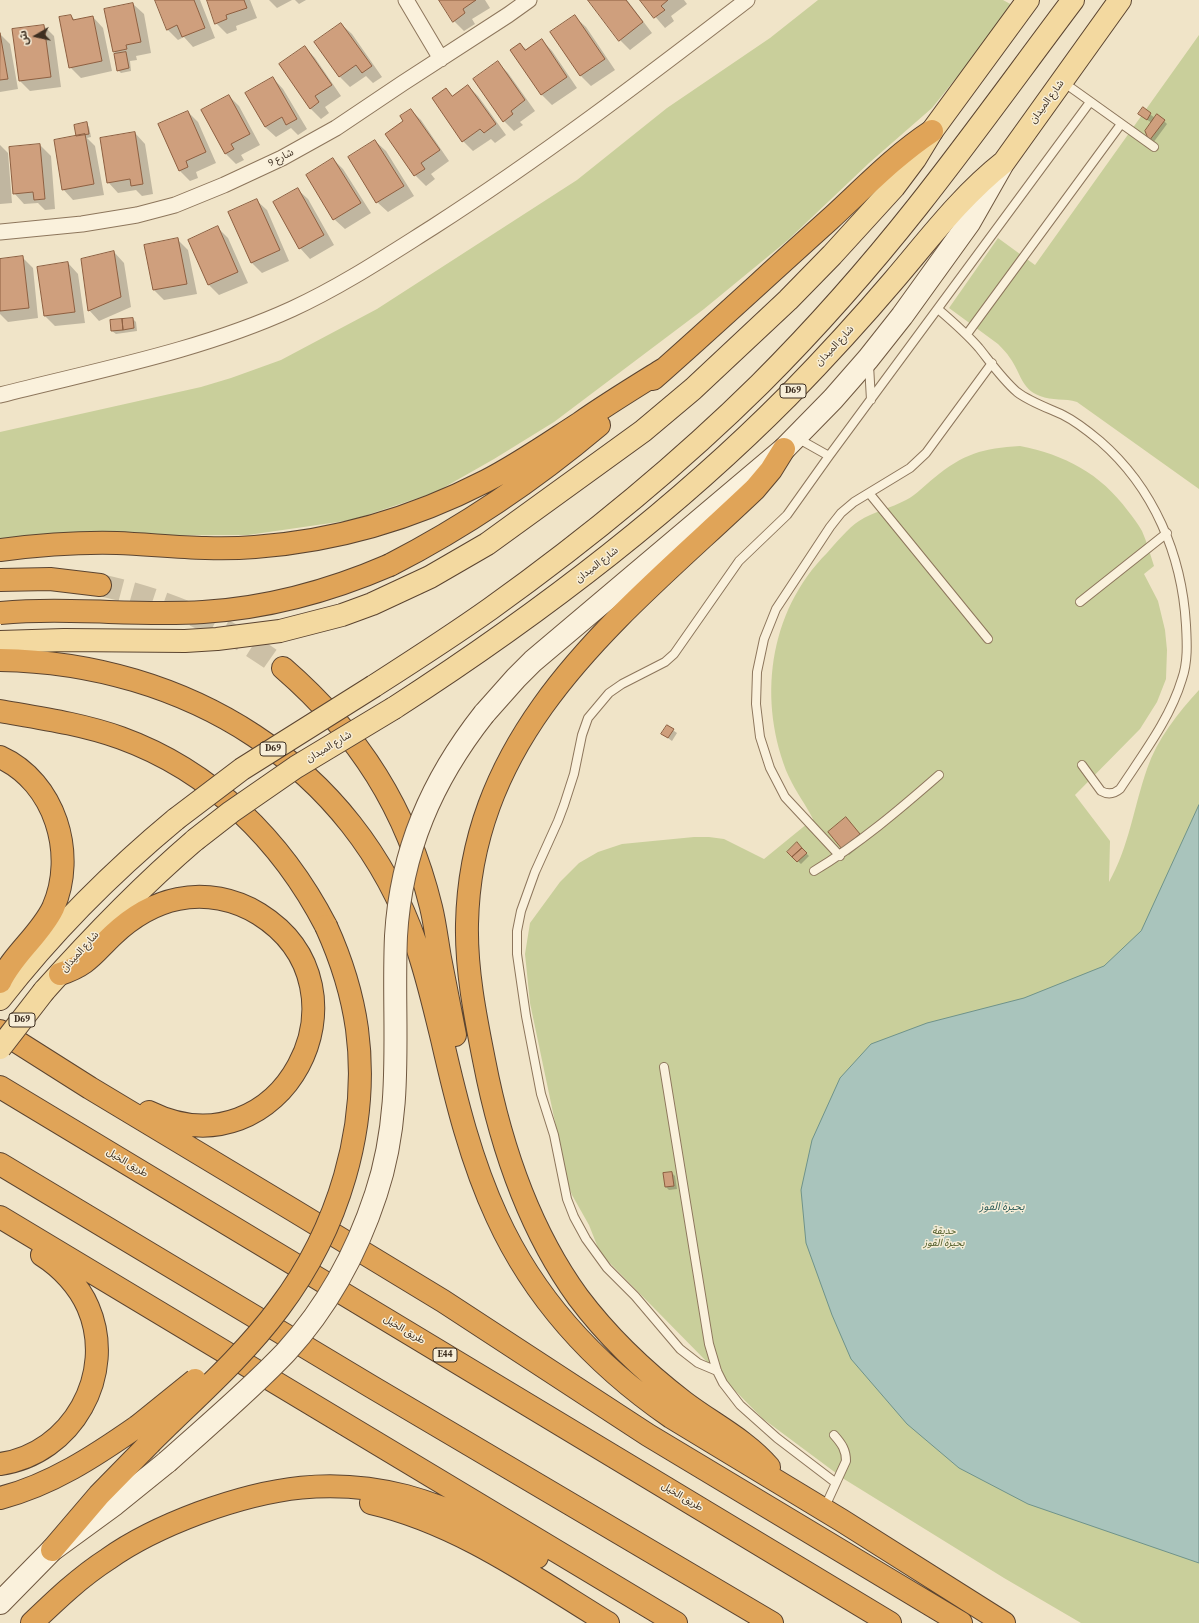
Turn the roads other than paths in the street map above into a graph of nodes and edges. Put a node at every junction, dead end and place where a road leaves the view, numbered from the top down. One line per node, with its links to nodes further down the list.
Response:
1 (406, 0): 7 (street)
2 (529, 0): 7 (street, شارع 9)
3 (747, 0): 20 (street)
4 (1028, 0): 11 (main road)
5 (1073, 0): 41 (main road, D69, bridge)
6 (1120, 0): 8 (main road, شارع الميدان / D69)
7 (441, 59): 14 (street, شارع 9)
8 (1062, 82): 9 (lane); 13 (main road, شارع الميدان / D69)
9 (1090, 102): 10 (lane); 15 (lane)
10 (1121, 124): 12 (lane); 16 (lane)
11 (932, 131): 19 (highway); 32 (main road)
12 (1154, 147)
13 (1004, 162): 17 (main road); 42 (main road, شارع الميدان / D69, bridge)
14 (0, 232)
15 (938, 309): 16 (lane); 21 (lane)
16 (967, 334): 18 (lane)
17 (868, 359): 21 (lane); 22 (main road)
18 (992, 363): 24 (lane); 25 (lane)
19 (664, 369): 26 (highway); 30 (highway, bridge)
20 (0, 395)
21 (871, 400): 23 (lane)
22 (790, 443): 23 (lane); 59 (highway); 63 (main road, bridge)
23 (829, 456): 54 (lane)
24 (870, 493): 31 (lane); 39 (lane)
25 (1167, 533): 29 (lane); 37 (lane)
26 (0, 550)
27 (0, 580): 28 (highway)
28 (100, 585)
29 (1080, 602)
30 (0, 613)
31 (988, 639)
32 (0, 642)
33 (0, 660): 50 (highway)
34 (283, 668): 50 (highway)
35 (0, 711): 55 (highway, bridge)
36 (0, 757): 41 (highway)
37 (1082, 765)
38 (939, 775): 39 (lane)
39 (840, 856): 40 (lane)
40 (814, 871)
41 (17, 967): 43 (highway); 44 (main road, D69)
42 (60, 974): 46 (main road, شارع الميدان / D69, bridge); 49 (highway)
43 (0, 982)
44 (0, 999)
45 (0, 1031): 49 (highway)
46 (0, 1048)
47 (664, 1067): 54 (lane)
48 (0, 1087): 70 (highway, طريق الخيل / E44)
49 (90, 1088): 71 (highway)
50 (475, 1159): 59 (highway)
51 (0, 1164): 69 (highway)
52 (0, 1217): 68 (highway)
53 (0, 1229): 57 (highway)
54 (717, 1371): 58 (lane)
55 (144, 1435): 60 (highway); 63 (highway)
56 (834, 1435): 58 (lane)
57 (0, 1464)
58 (836, 1483): 61 (lane)
59 (782, 1485): 61 (highway)
60 (0, 1498)
61 (823, 1510): 72 (highway)
62 (203, 1512): 65 (highway); 66 (highway); 67 (highway)
63 (52, 1550): 64 (main road)
64 (0, 1603)
65 (32, 1623)
66 (608, 1623)
67 (647, 1623)
68 (676, 1623)
69 (772, 1623)
70 (890, 1623)
71 (961, 1623)
72 (1004, 1623)

